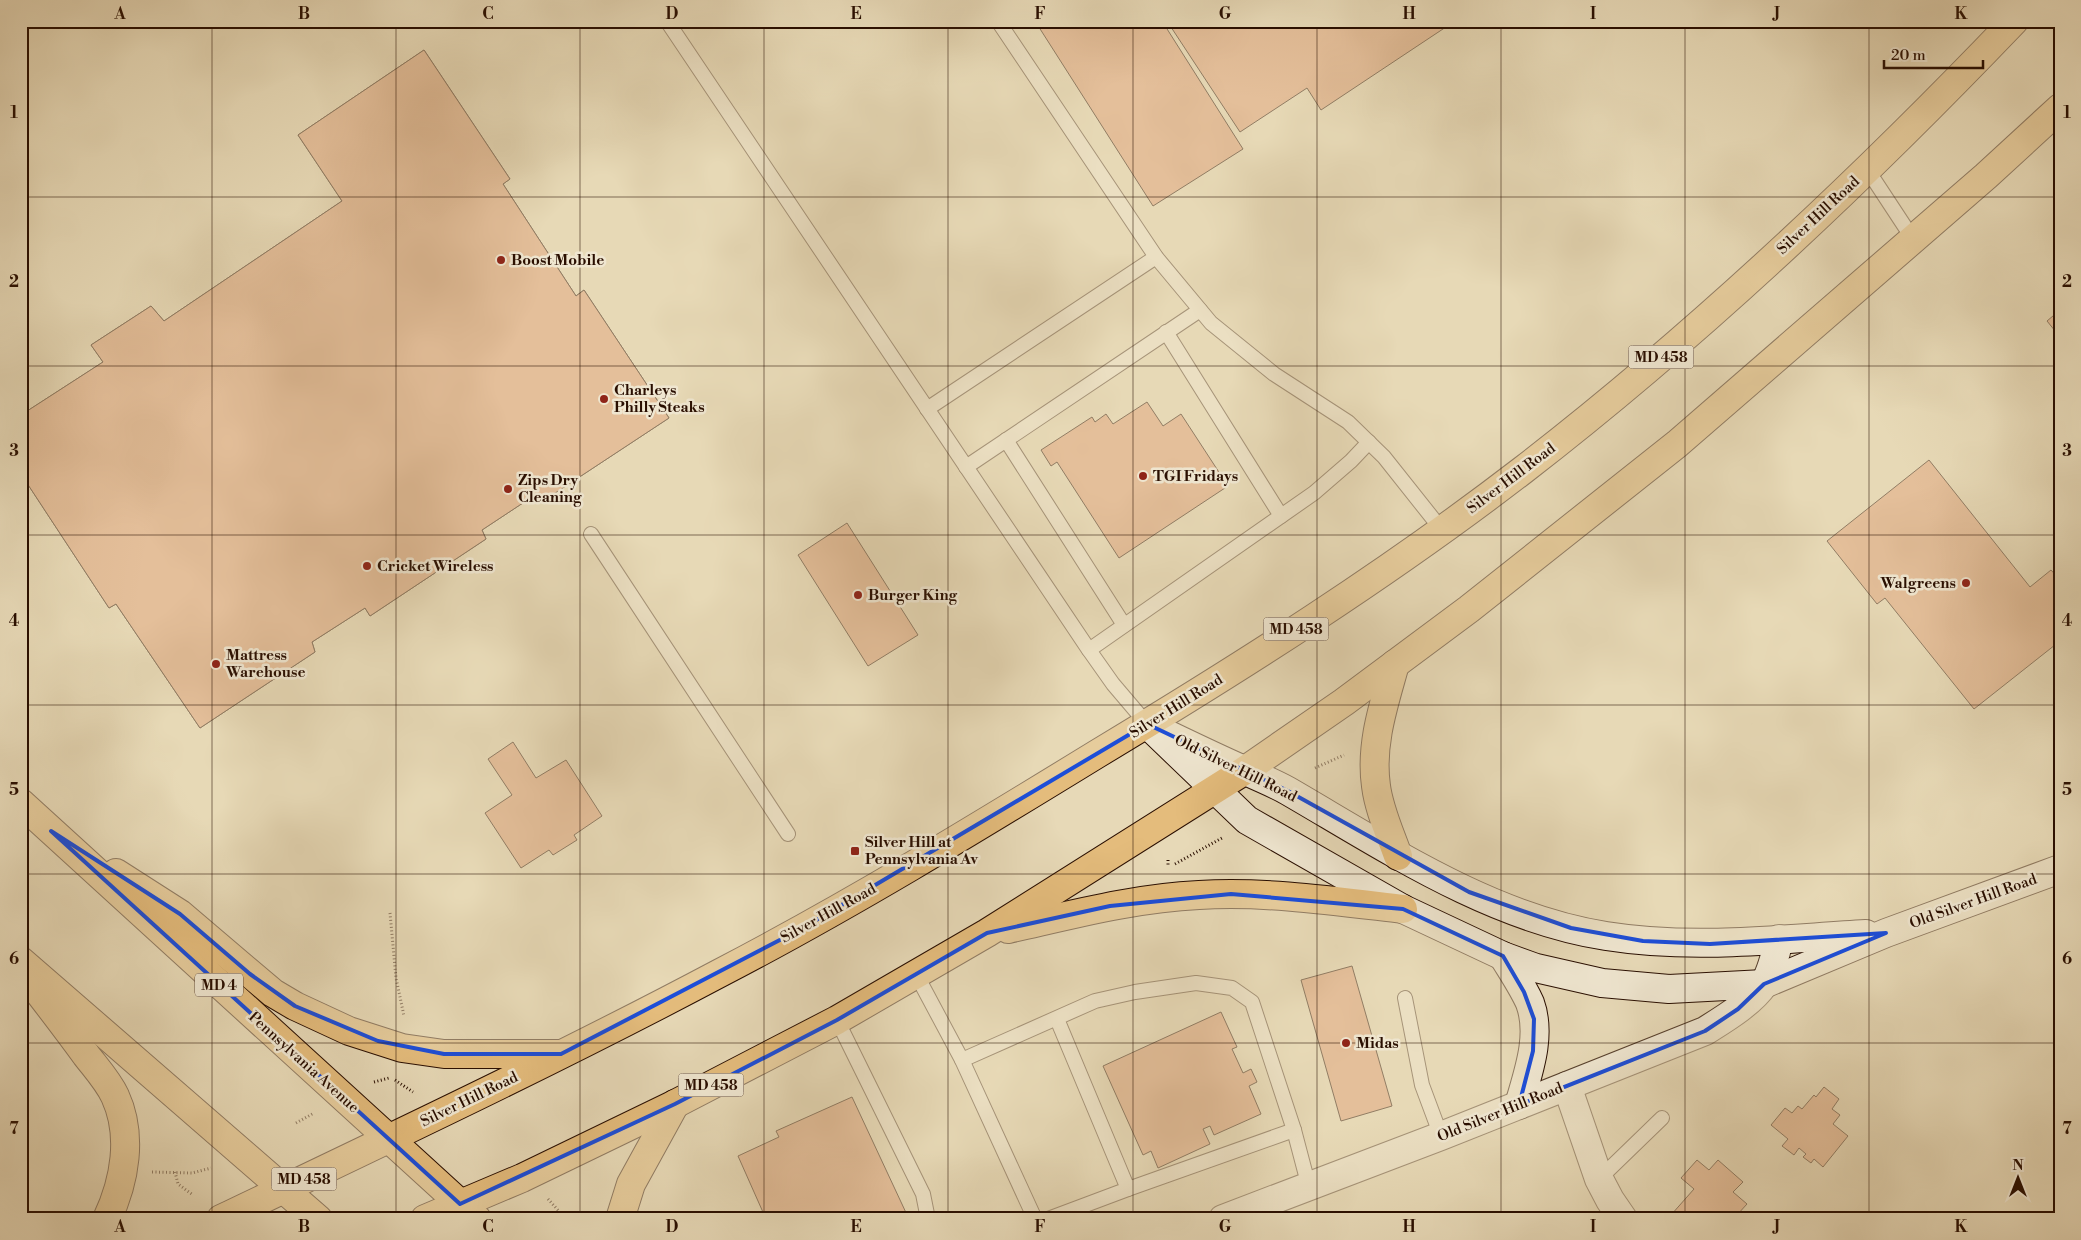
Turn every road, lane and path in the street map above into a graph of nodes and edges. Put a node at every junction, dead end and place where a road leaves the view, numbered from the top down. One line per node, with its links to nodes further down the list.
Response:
1 (667, 21): 10 (lane)
2 (998, 21): 7 (lane)
3 (2014, 21): 5 (main road, Silver Hill Road / MD 458)
4 (2060, 108): 6 (main road, MD 458)
5 (1867, 169): 6 (lane); 15 (main road, Silver Hill Road / MD 458)
6 (1914, 239): 19 (main road, MD 458)
7 (1156, 257): 8 (lane); 10 (lane)
8 (1200, 310): 9 (lane); 12 (lane)
9 (1166, 332): 11 (lane); 14 (lane)
10 (927, 409): 13 (lane)
11 (1006, 440): 13 (lane); 17 (lane)
12 (1369, 442): 14 (lane); 15 (lane)
13 (966, 467): 18 (lane)
14 (1281, 516): 17 (lane)
15 (1442, 530): 20 (main road, Silver Hill Road / MD 458)
16 (590, 534): 27 (lane)
17 (1124, 625): 18 (lane)
18 (1089, 650): 20 (lane)
19 (1395, 664): 23 (main road, MD 458); 29 (main road)
20 (1147, 724): 23 (street, Old Silver Hill Road); 24 (street, Old Silver Hill Road); 46 (main road, Silver Hill Road / MD 458)
21 (1346, 755): 22 (path)
22 (1315, 768)
23 (1244, 771): 24 (main road, MD 458); 29 (street, Old Silver Hill Road)
24 (1215, 789): 32 (street, Old Silver Hill Road); 34 (main road, MD 458)
25 (21, 803): 26 (main road, Pennsylvania Avenue / MD 4)
26 (51, 831): 46 (main road); 58 (main road, Pennsylvania Avenue / MD 4)
27 (788, 834)
28 (1224, 837): 30 (path)
29 (1398, 856): 36 (street, Old Silver Hill Road)
30 (1168, 866)
31 (2060, 869): 35 (street, Old Silver Hill Road)
32 (1403, 910): 34 (main road); 37 (street, Old Silver Hill Road)
33 (390, 913): 44 (path)
34 (987, 933): 40 (main road, MD 458)
35 (1886, 933): 36 (street, Old Silver Hill Road); 41 (street, Old Silver Hill Road)
36 (1779, 939): 41 (street, Old Silver Hill Road)
37 (1503, 956): 41 (street, Old Silver Hill Road); 52 (street)
38 (21, 961): 64 (main road)
39 (21, 969): 69 (main road)
40 (916, 974): 45 (main road, MD 458); 47 (lane)
41 (1764, 984): 49 (street, Old Silver Hill Road)
42 (1405, 998): 57 (lane)
43 (1056, 1019): 47 (lane); 56 (lane); 65 (lane)
44 (405, 1020)
45 (837, 1020): 51 (main road, MD 458); 75 (lane)
46 (561, 1054): 58 (main road, Silver Hill Road / MD 458)
47 (962, 1060): 76 (lane)
48 (374, 1082): 50 (path)
49 (1567, 1086): 52 (street, Old Silver Hill Road); 62 (street)
50 (413, 1092)
51 (675, 1104): 68 (main road, MD 458); 74 (main road)
52 (1520, 1105): 57 (street, Old Silver Hill Road)
53 (315, 1113): 55 (path)
54 (1662, 1118): 62 (lane)
55 (296, 1123)
56 (1294, 1130): 63 (lane); 65 (lane)
57 (1441, 1136): 63 (street, Old Silver Hill Road)
58 (388, 1139): 64 (main road, Silver Hill Road / MD 458); 68 (main road, Pennsylvania Avenue / MD 4)
59 (211, 1168): 61 (path)
60 (150, 1172): 61 (path)
61 (175, 1172): 66 (path)
62 (1599, 1179): 79 (street)
63 (1309, 1187): 78 (street, Old Silver Hill Road)
64 (283, 1189): 70 (main road, Silver Hill Road / MD 458); 71 (main road)
65 (1128, 1189): 77 (lane)
66 (193, 1195)
67 (548, 1199): 73 (path)
68 (468, 1211): 72 (main road, MD 458)
69 (107, 1219)
70 (221, 1219)
71 (318, 1219)
72 (426, 1219)
73 (566, 1219)
74 (620, 1219)
75 (928, 1219)
76 (1035, 1219)
77 (1048, 1219)
78 (1223, 1219)
79 (1623, 1219)

